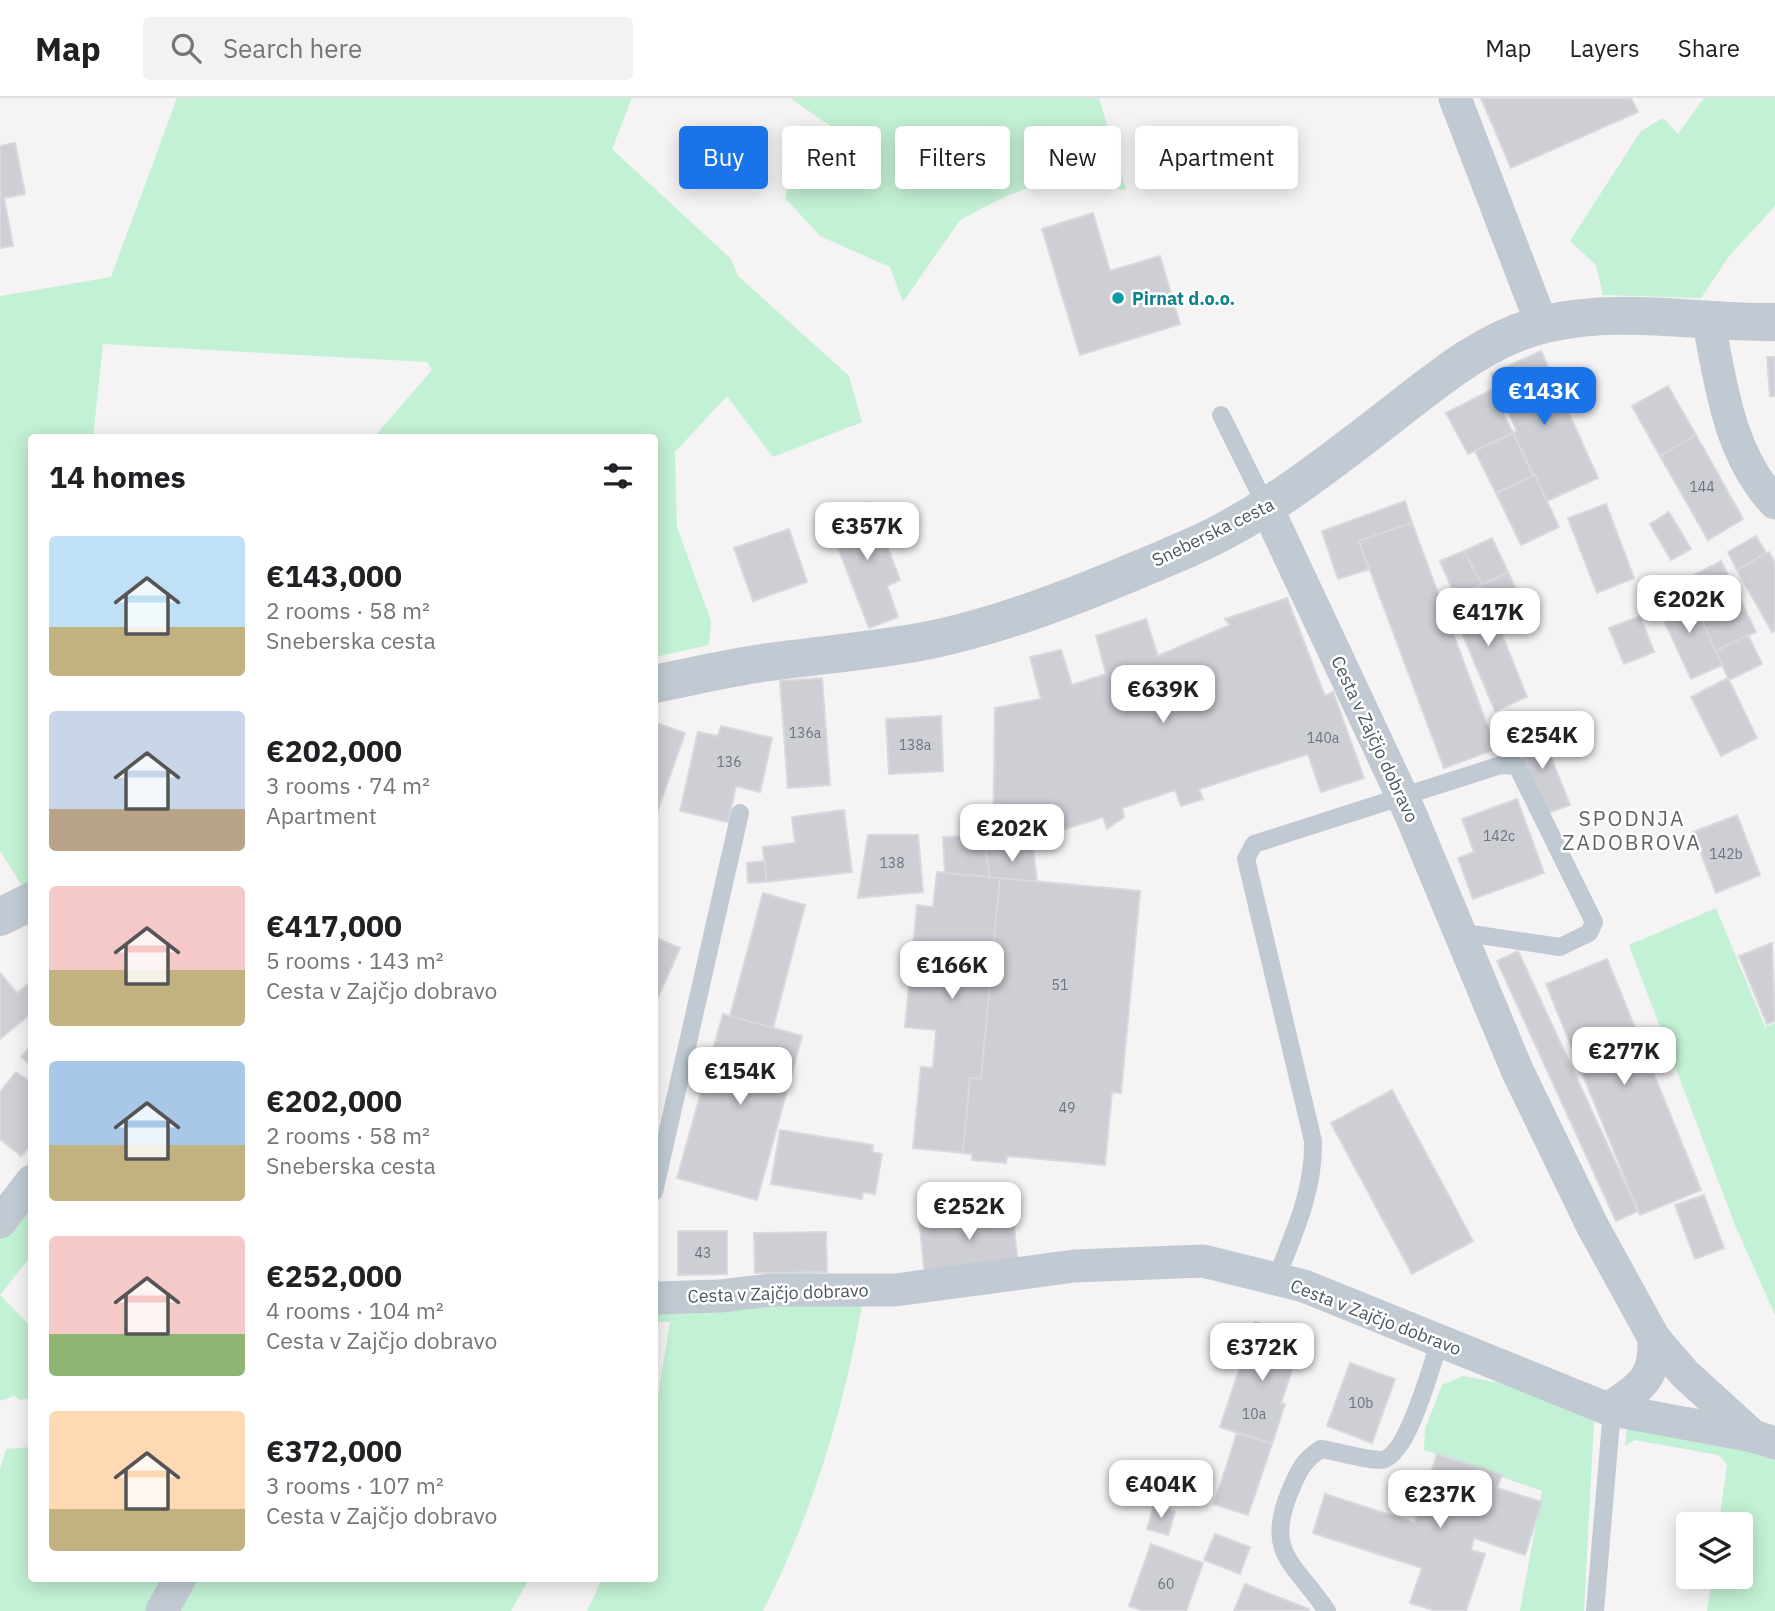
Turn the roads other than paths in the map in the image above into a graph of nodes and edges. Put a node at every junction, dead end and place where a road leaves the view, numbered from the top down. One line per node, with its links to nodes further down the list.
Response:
1 (1455, 98): 4 (street)
2 (1708, 319): 3 (street, Sneberska cesta); 4 (street, Sneberska cesta); 6 (street)
3 (1775, 322)
4 (1542, 325): 7 (street, Sneberska cesta)
5 (1221, 415): 7 (lane)
6 (1775, 503)
7 (1267, 508): 8 (street, Sneberska cesta); 9 (street, Cesta v Zajčjo dobravo)
8 (658, 683)
9 (1403, 798): 13 (street, Cesta v Zajčjo dobravo); 13 (lane); 17 (lane)
10 (740, 813): 14 (lane)
11 (28, 903): 12 (street)
12 (0, 917)
13 (1458, 932): 19 (street, Cesta v Zajčjo dobravo)
14 (658, 1174)
15 (28, 1186): 16 (street)
16 (0, 1222)
17 (1276, 1279): 18 (street, Cesta v Zajčjo dobravo); 20 (street, Cesta v Zajčjo dobravo)
18 (658, 1298)
19 (1654, 1338): 21 (street); 22 (street, Cesta v Zajčjo dobravo)
20 (1440, 1341): 21 (street, Cesta v Zajčjo dobravo); 25 (lane)
21 (1610, 1410): 22 (street, Cesta v Zajčjo dobravo); 26 (lane)
22 (1764, 1440)
23 (178, 1582): 24 (street)
24 (162, 1611)
25 (1327, 1611)
26 (1595, 1611)

